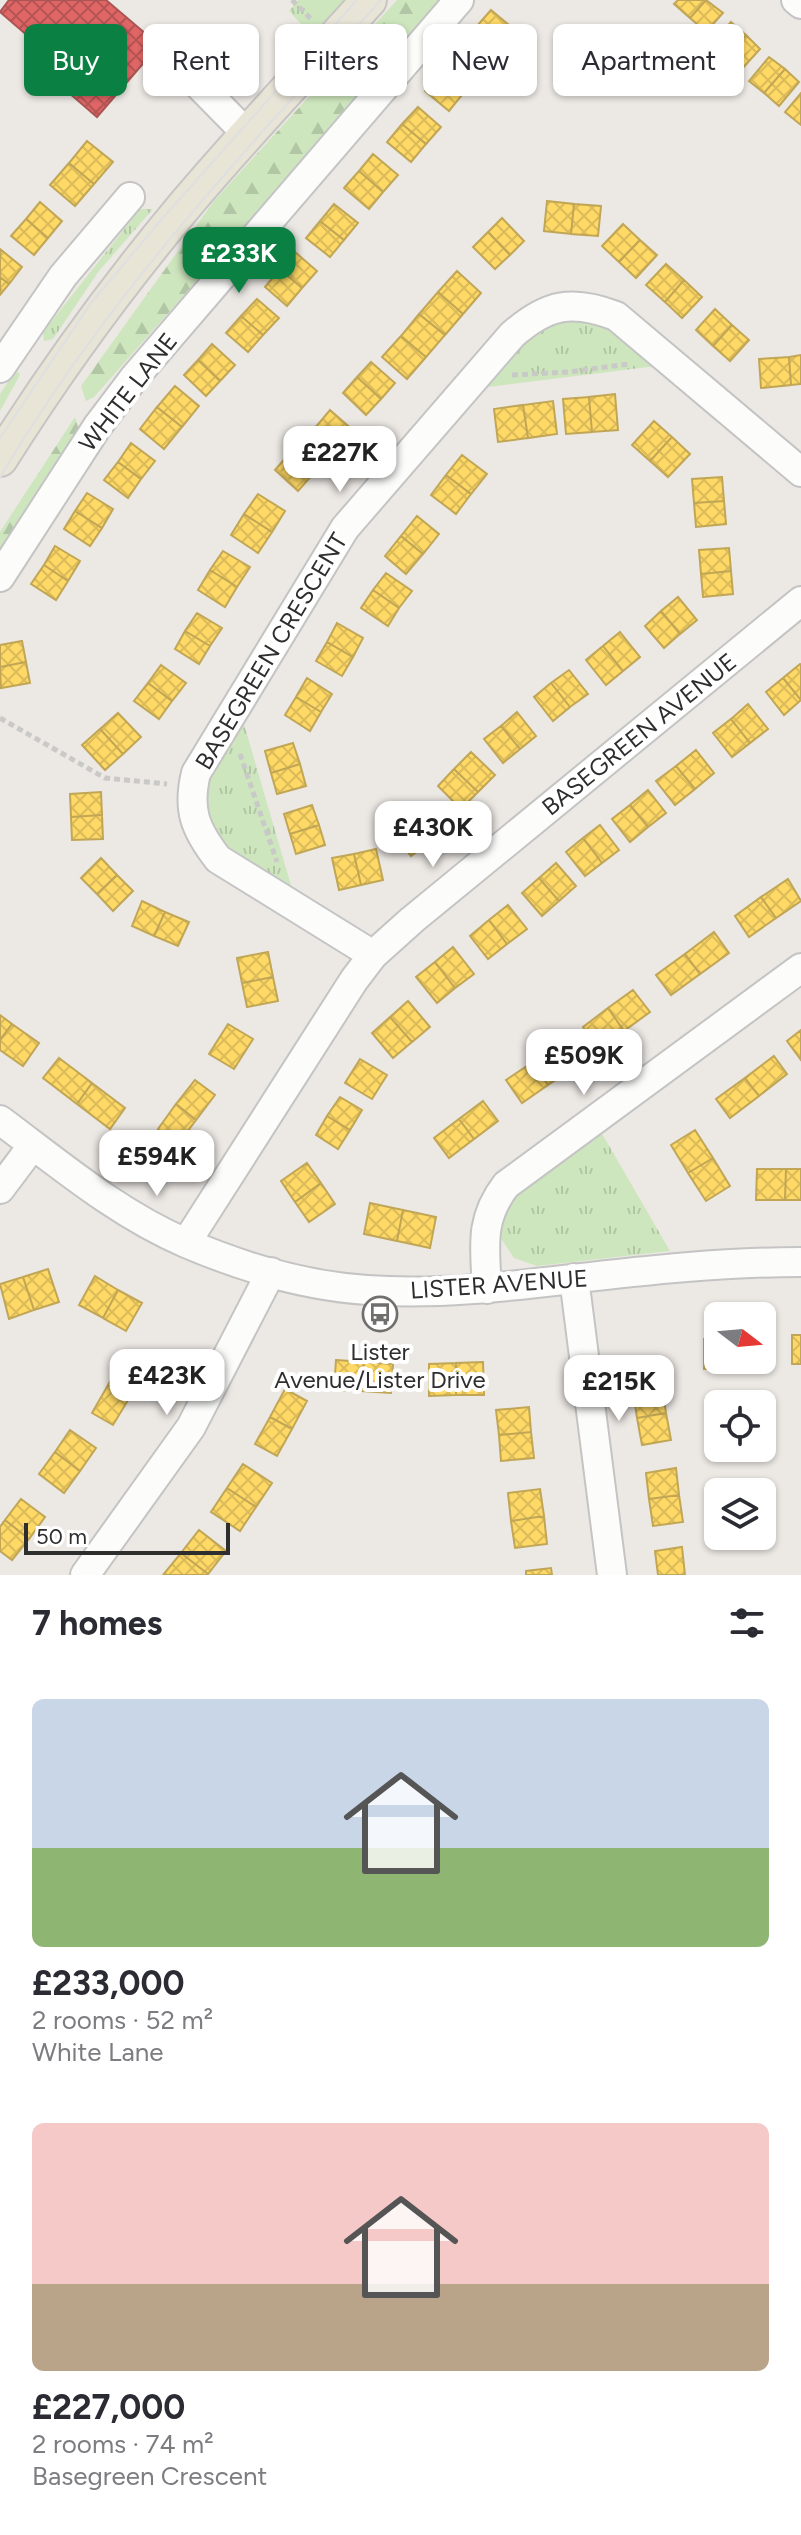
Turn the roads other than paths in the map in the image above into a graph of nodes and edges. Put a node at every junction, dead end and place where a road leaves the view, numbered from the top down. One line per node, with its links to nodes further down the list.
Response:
1 (369, 0): 4 (main road)
2 (459, 0): 9 (street, WHITE LANE)
3 (210, 96): 4 (street)
4 (248, 135): 7 (main road)
5 (130, 197): 6 (street)
6 (0, 368)
7 (0, 459)
8 (801, 472): 11 (street, BASEGREEN CRESCENT)
9 (0, 577)
10 (801, 601): 11 (street, BASEGREEN AVENUE)
11 (373, 955): 16 (street, BASEGREEN AVENUE)
12 (801, 968): 20 (street)
13 (0, 1120): 14 (street, LISTER AVENUE)
14 (33, 1145): 15 (street); 16 (street, LISTER AVENUE)
15 (0, 1189)
16 (186, 1243): 18 (street, LISTER AVENUE)
17 (801, 1262): 19 (street, LISTER AVENUE)
18 (271, 1272): 20 (street, LISTER AVENUE); 21 (street)
19 (574, 1278): 20 (street, LISTER AVENUE); 22 (street)
20 (487, 1289)
21 (85, 1575)
22 (612, 1575)

